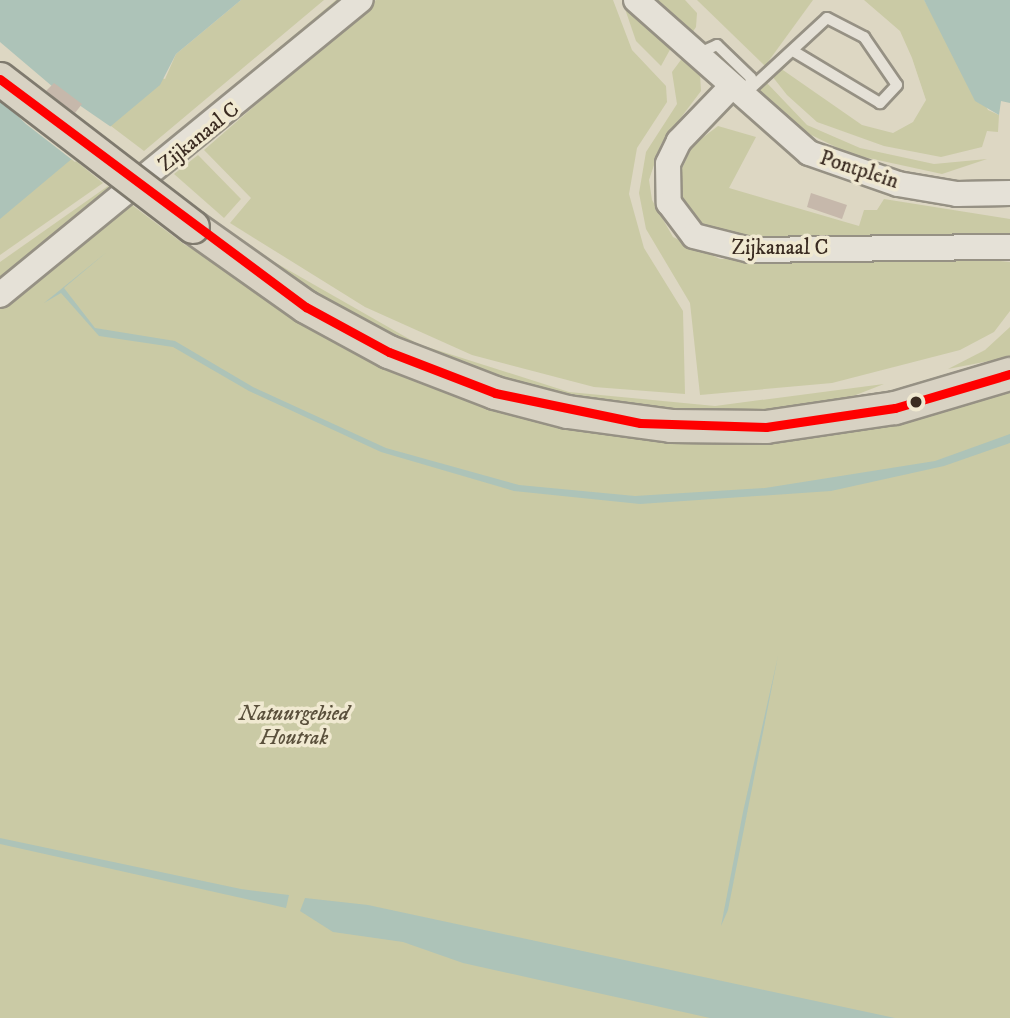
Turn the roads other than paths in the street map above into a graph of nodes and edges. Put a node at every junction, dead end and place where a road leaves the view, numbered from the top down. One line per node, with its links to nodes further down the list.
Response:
1 (361, 0): 9 (street, Zijkanaal C)
2 (636, 0): 4 (street)
3 (793, 51): 3 (lane); 4 (lane)
4 (697, 54): 6 (street)
5 (0, 79): 10 (main road, bridge)
6 (730, 88): 7 (street, Pontplein); 8 (street, Zijkanaal C)
7 (1010, 193)
8 (1010, 247)
9 (0, 295)
10 (1010, 374)

